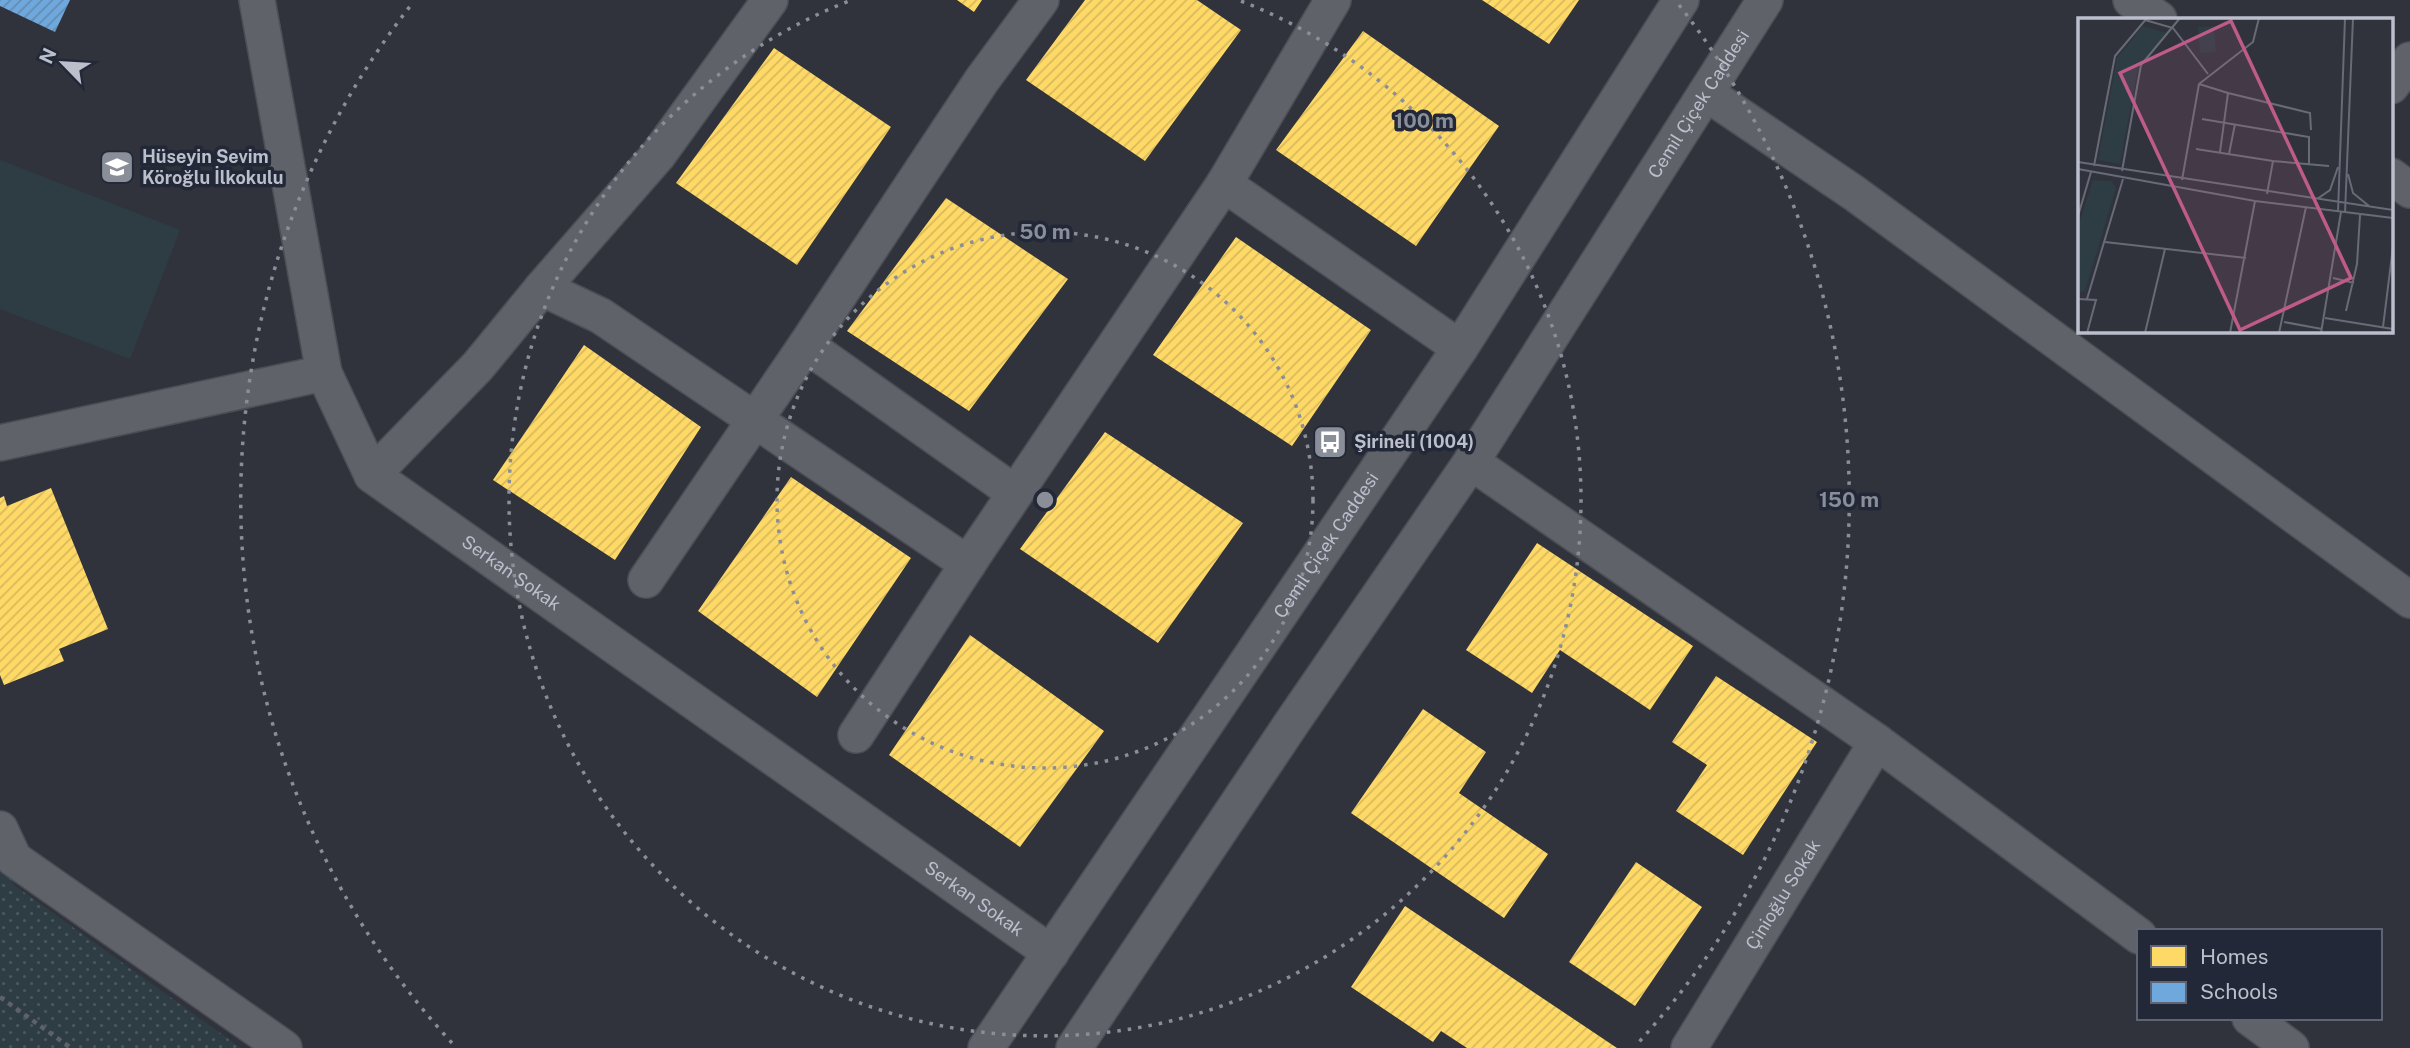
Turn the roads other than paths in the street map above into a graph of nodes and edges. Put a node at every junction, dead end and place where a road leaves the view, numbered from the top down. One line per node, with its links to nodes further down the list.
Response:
1 (257, 0): 18 (street, Serkan Sokak)
2 (770, 0): 15 (street)
3 (1041, 0): 16 (street)
4 (1333, 0): 13 (street)
5 (1765, 0): 11 (street, Cemil Çiçek Caddesi)
6 (2130, 0): 8 (street)
7 (1679, 1): 17 (street, Cemil Çiçek Caddesi)
8 (2158, 18)
9 (2410, 60): 10 (street)
10 (2392, 85)
11 (1706, 93): 21 (street, Cemil Çiçek Caddesi); 26 (street)
12 (2392, 177): 14 (street)
13 (1224, 184): 17 (street); 23 (street)
14 (2410, 190)
15 (542, 288): 19 (street); 22 (street)
16 (806, 345): 19 (street); 23 (street)
17 (1460, 348): 31 (street, Cemil Çiçek Caddesi)
18 (324, 373): 20 (street); 22 (street, Serkan Sokak)
19 (755, 419): 24 (street); 25 (street)
20 (0, 443)
21 (1471, 462): 28 (street); 35 (street, Cemil Çiçek Caddesi)
22 (372, 475): 31 (street, Serkan Sokak)
23 (1015, 493): 24 (street)
24 (968, 564): 27 (street)
25 (646, 580)
26 (2410, 600)
27 (856, 735)
28 (1877, 742): 30 (street); 36 (street, Çinioğlu Sokak)
29 (0, 829): 33 (street)
30 (2137, 935)
31 (1051, 953): 34 (street, Cemil Çiçek Caddesi)
32 (2253, 1020): 37 (street)
33 (284, 1048)
34 (986, 1048)
35 (1074, 1048)
36 (1689, 1048)
37 (2291, 1048)

